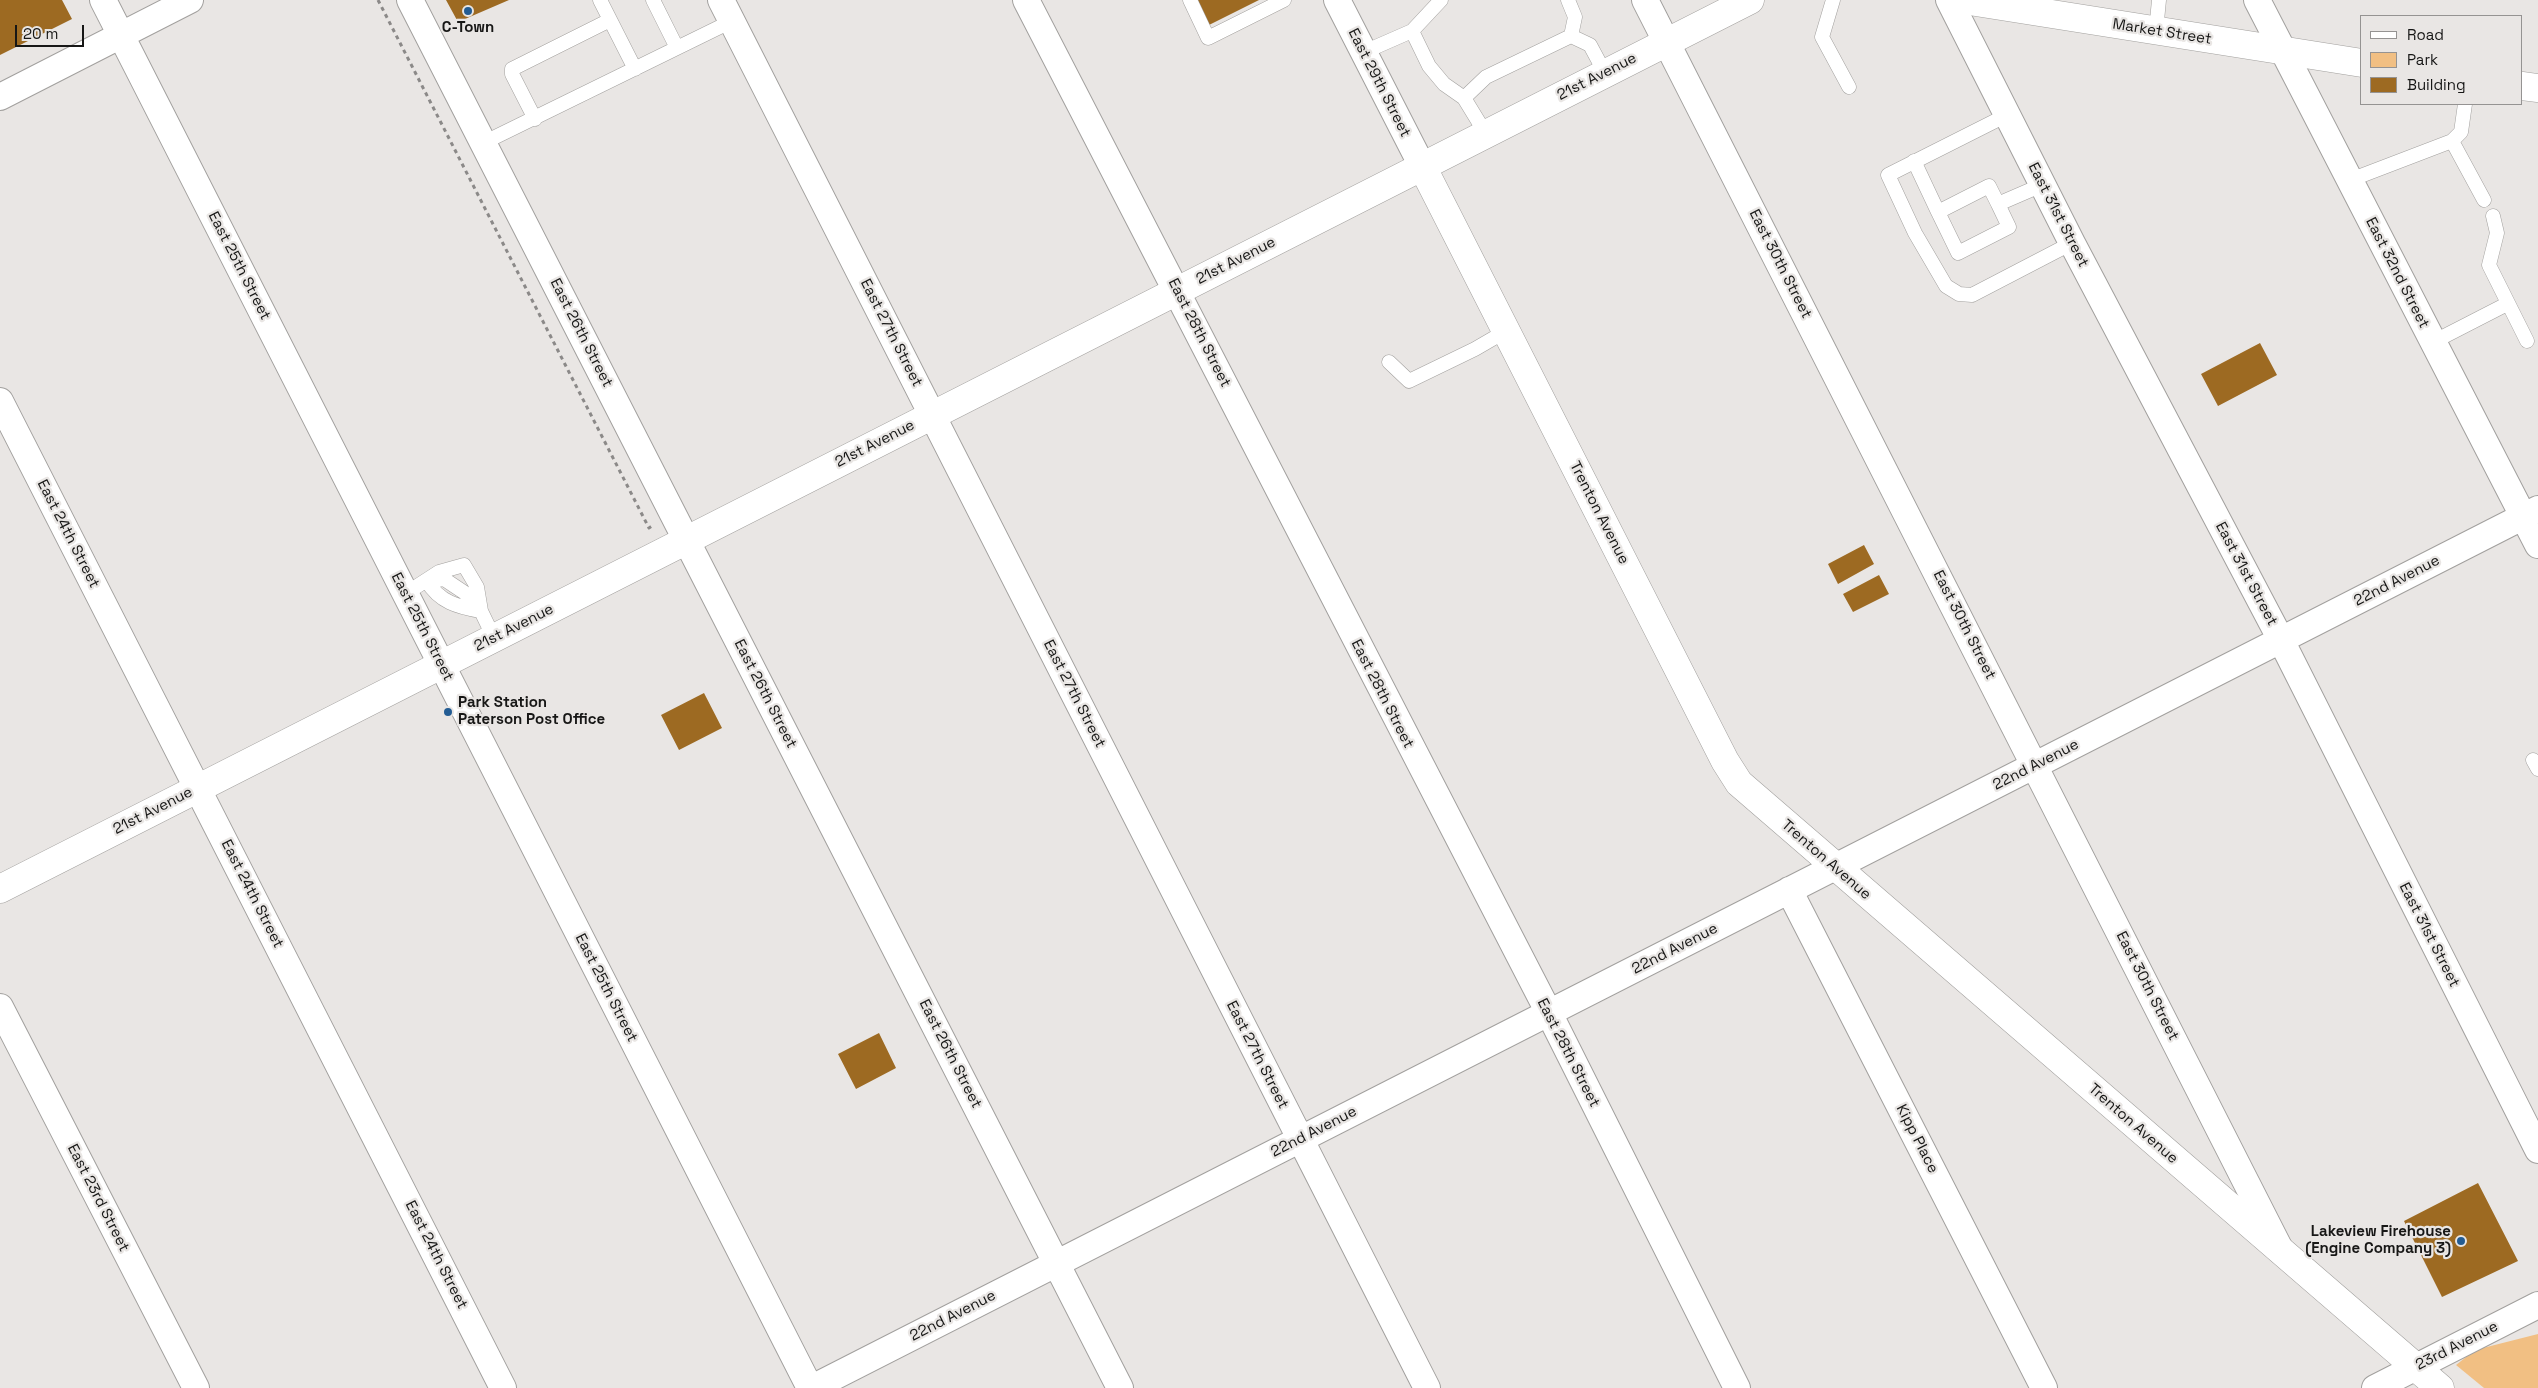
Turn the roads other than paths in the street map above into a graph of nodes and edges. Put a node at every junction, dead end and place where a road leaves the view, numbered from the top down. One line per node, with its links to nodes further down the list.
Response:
1 (103, 0): 24 (street, East 25th Street)
2 (190, 0): 24 (street)
3 (410, 0): 43 (street, East 26th Street)
4 (600, 0): 21 (lane)
5 (653, 0): 27 (lane)
6 (1026, 0): 53 (street, East 28th Street)
7 (1190, 0): 8 (lane)
8 (1284, 0)
9 (1337, 0): 29 (street, East 29th Street)
10 (1441, 0): 22 (lane)
11 (1568, 0): 25 (lane)
12 (1645, 0): 26 (street, East 30th Street)
13 (1750, 0): 26 (street, 21st Avenue)
14 (1833, 0): 34 (lane)
15 (1949, 0): 39 (street, East 31st Street)
16 (1963, 0): 19 (street, Market Street)
17 (2158, 0): 23 (lane)
18 (2257, 0): 28 (street, East 32nd Street)
19 (2042, 6): 23 (street, Market Street)
20 (726, 11): 27 (lane); 60 (street, East 27th Street)
21 (610, 20): 31 (lane); 40 (lane)
22 (1412, 31): 29 (lane); 37 (lane)
23 (2156, 31): 28 (street, Market Street)
24 (121, 35): 36 (street); 64 (street, East 25th Street)
25 (1571, 36): 32 (lane); 37 (lane)
26 (1666, 42): 32 (street, 21st Avenue); 69 (street, East 30th Street)
27 (677, 48): 31 (lane)
28 (2283, 51): 30 (street, Market Street); 46 (street, East 32nd Street)
29 (1364, 52): 45 (street, East 29th Street)
30 (2360, 63)
31 (635, 69): 40 (lane)
32 (1605, 73): 41 (street, 21st Avenue)
33 (2523, 86): 35 (street)
34 (1849, 88)
35 (2538, 88)
36 (0, 97)
37 (1464, 98): 41 (lane)
38 (2465, 105): 42 (lane)
39 (2007, 115): 44 (lane); 47 (street, East 31st Street)
40 (535, 119): 43 (lane)
41 (1486, 134): 45 (street, 21st Avenue)
42 (2452, 141): 46 (lane); 48 (lane)
43 (483, 143): 62 (street, East 26th Street)
44 (1914, 161): 50 (lane); 52 (lane)
45 (1422, 166): 53 (street, 21st Avenue); 55 (street, Trenton Avenue)
46 (2350, 180): 57 (street, East 32nd Street)
47 (2042, 185): 49 (lane); 52 (street, East 31st Street)
48 (2484, 200)
49 (1998, 204): 50 (lane); 50 (lane)
50 (1938, 212)
51 (2493, 216): 54 (lane)
52 (2072, 243): 67 (street, East 31st Street)
53 (1177, 290): 60 (street, 21st Avenue); 75 (street, East 28th Street)
54 (2507, 304): 56 (lane); 57 (lane)
55 (1506, 331): 58 (lane); 71 (street, Trenton Avenue)
56 (2527, 341)
57 (2433, 342): 61 (street, East 32nd Street)
58 (1389, 362)
59 (0, 401): 70 (street, East 24th Street)
60 (933, 415): 62 (street, 21st Avenue); 76 (street, East 27th Street)
61 (2531, 512): 63 (street, East 32nd Street); 67 (street, 22nd Avenue)
62 (687, 540): 66 (street, 21st Avenue); 79 (street, East 26th Street)
63 (2538, 545)
64 (416, 587): 65 (lane); 65 (lane); 68 (street, East 25th Street)
65 (481, 611): 66 (lane)
66 (494, 638): 68 (street, 21st Avenue)
67 (2281, 640): 69 (street, 22nd Avenue); 77 (street, East 31st Street)
68 (441, 664): 70 (street, 21st Avenue); 84 (street, East 25th Street)
69 (2036, 765): 71 (street, 22nd Avenue); 78 (street, East 30th Street)
70 (198, 788): 72 (street, 21st Avenue); 83 (street, East 24th Street)
71 (1834, 867): 73 (street, 22nd Avenue); 78 (street, Trenton Avenue)
72 (0, 889)
73 (1789, 890): 75 (street, 22nd Avenue); 88 (street, Kipp Place)
74 (0, 1007): 82 (street, East 23rd Street)
75 (1548, 1013): 76 (street, 22nd Avenue); 87 (street, East 28th Street)
76 (1299, 1140): 79 (street, 22nd Avenue); 86 (street, East 27th Street)
77 (2538, 1150)
78 (2281, 1252): 81 (street, Trenton Avenue)
79 (1057, 1264): 84 (street, 22nd Avenue); 85 (street, East 26th Street)
80 (2538, 1305): 81 (street, 23rd Avenue)
81 (2415, 1368): 89 (street, 23rd Avenue); 90 (street, Trenton Avenue)
82 (196, 1388)
83 (504, 1388)
84 (811, 1388)
85 (1120, 1388)
86 (1427, 1388)
87 (1737, 1388)
88 (2044, 1388)
89 (2375, 1388)
90 (2440, 1388)

